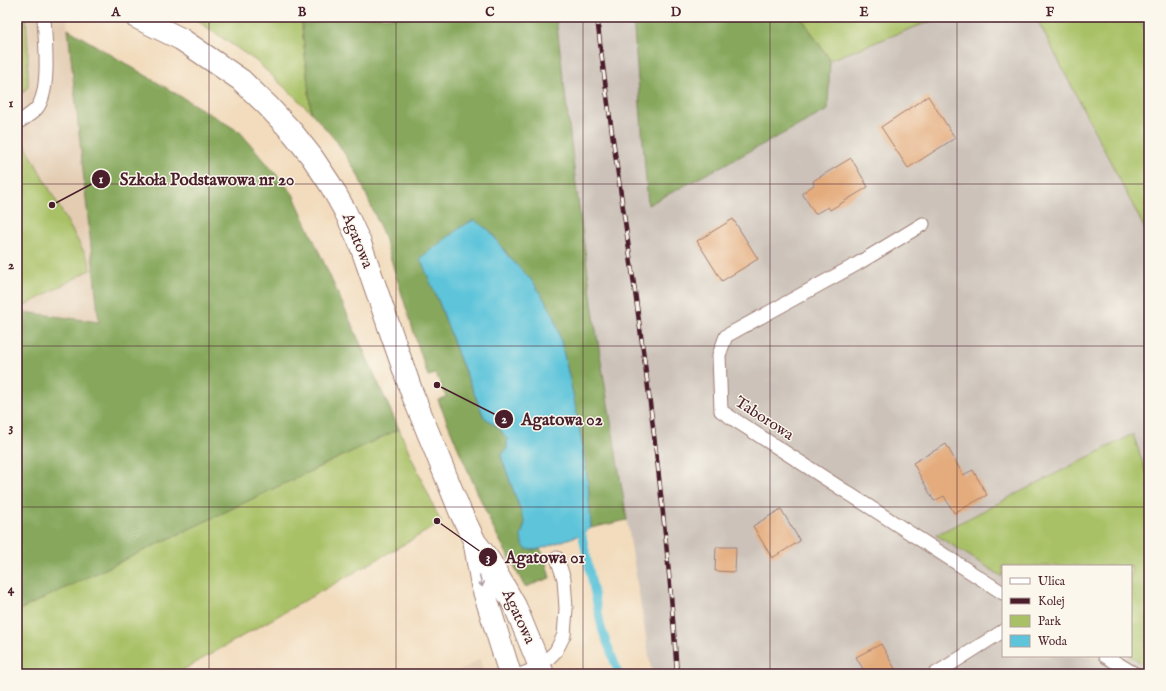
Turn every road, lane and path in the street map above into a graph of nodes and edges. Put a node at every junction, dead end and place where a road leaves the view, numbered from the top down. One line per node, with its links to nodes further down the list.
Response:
1 (44, 17): 3 (lane)
2 (136, 17): 5 (street, Agatowa)
3 (17, 123)
4 (923, 224): 7 (lane, Taborowa)
5 (475, 542): 10 (street, Agatowa); 11 (street, Agatowa, one-way to 11)
6 (557, 558): 10 (lane)
7 (1002, 592)
8 (1002, 633): 12 (lane)
9 (1107, 657): 13 (lane)
10 (535, 672)
11 (510, 674)
12 (935, 674)
13 (1135, 674)

